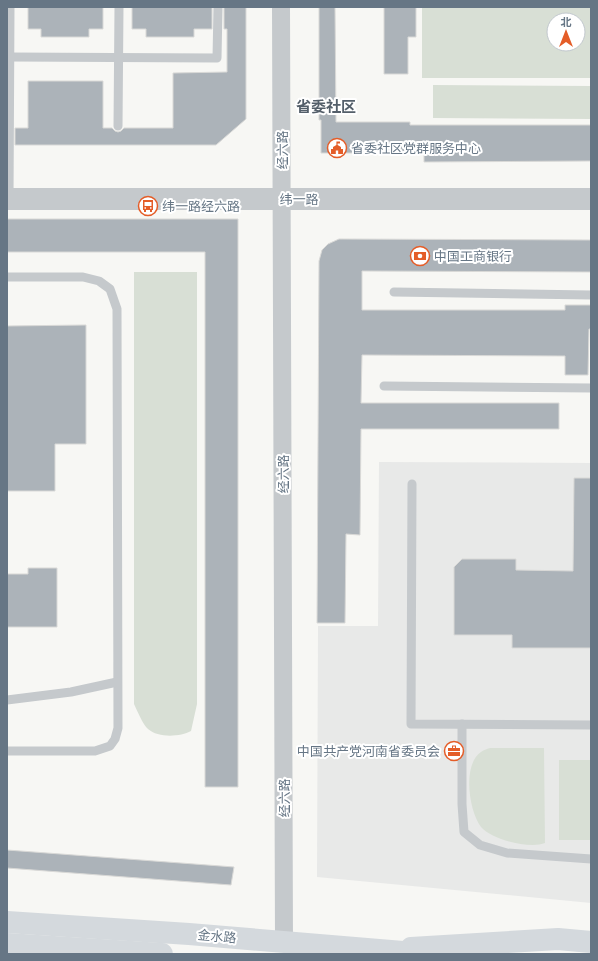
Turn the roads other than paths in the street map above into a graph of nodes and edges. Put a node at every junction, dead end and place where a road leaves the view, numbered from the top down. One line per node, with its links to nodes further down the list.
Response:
1 (10, 7): 5 (lane)
2 (119, 7): 6 (lane)
3 (218, 7): 6 (lane)
4 (281, 7): 9 (street, 经六路)
5 (10, 57): 6 (lane); 8 (lane)
6 (119, 58): 7 (lane)
7 (118, 126)
8 (8, 199): 9 (street, 纬一路)
9 (282, 199): 10 (street, 纬一路); 24 (street, 经六路)
10 (591, 199)
11 (7, 277): 17 (lane)
12 (394, 292): 13 (lane)
13 (591, 295)
14 (384, 386): 15 (lane)
15 (591, 388)
16 (412, 484): 19 (lane)
17 (117, 682): 18 (lane); 21 (lane)
18 (7, 700)
19 (462, 724): 20 (lane); 22 (lane)
20 (591, 725)
21 (7, 751)
22 (591, 859)
23 (7, 922): 24 (main road, 金水路)
24 (284, 942): 27 (main road, 金水路)
25 (591, 942): 27 (main road)
26 (7, 944): 28 (main road)
27 (376, 950): 29 (main road, 金水路)
28 (162, 954)
29 (427, 954)

